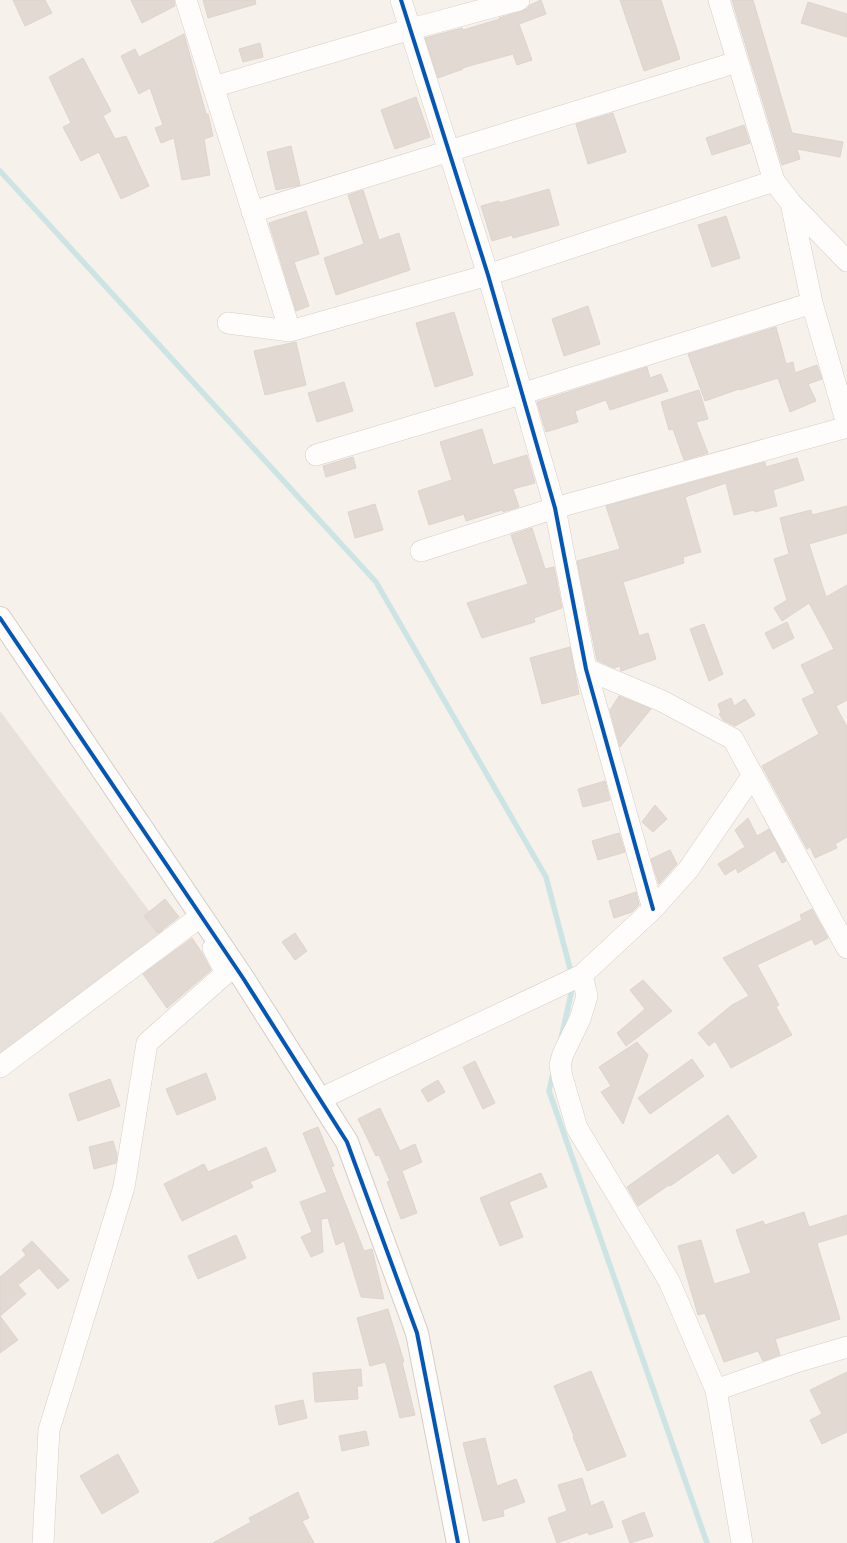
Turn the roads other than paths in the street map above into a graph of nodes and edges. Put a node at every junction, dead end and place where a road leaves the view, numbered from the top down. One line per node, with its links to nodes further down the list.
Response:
1 (186, 0): 7 (street)
2 (401, 0): 5 (street)
3 (519, 0): 5 (street)
4 (718, 0): 6 (street)
5 (411, 29): 7 (street); 8 (street)
6 (737, 62): 8 (street); 9 (street)
7 (213, 87): 11 (street)
8 (450, 152): 11 (street); 13 (street)
9 (774, 181): 10 (street); 13 (street)
10 (791, 204): 12 (street); 14 (street)
11 (252, 212): 16 (street)
12 (847, 261)
13 (488, 275): 16 (street); 17 (street)
14 (812, 303): 17 (street); 18 (street)
15 (228, 323): 16 (street)
16 (290, 330)
17 (521, 394): 19 (street); 20 (street)
18 (847, 425): 20 (street)
19 (316, 454)
20 (555, 508): 21 (street); 23 (street)
21 (421, 551)
22 (0, 618): 26 (street)
23 (586, 669): 24 (street); 25 (street)
24 (753, 775): 25 (street); 27 (street)
25 (653, 909): 28 (street)
26 (200, 918): 29 (street); 30 (street); 33 (street)
27 (847, 948)
28 (582, 975): 30 (street); 32 (street)
29 (0, 1067)
30 (320, 1098): 34 (street)
31 (847, 1348): 32 (street)
32 (716, 1390): 35 (street)
33 (43, 1543)
34 (458, 1543)
35 (742, 1543)

